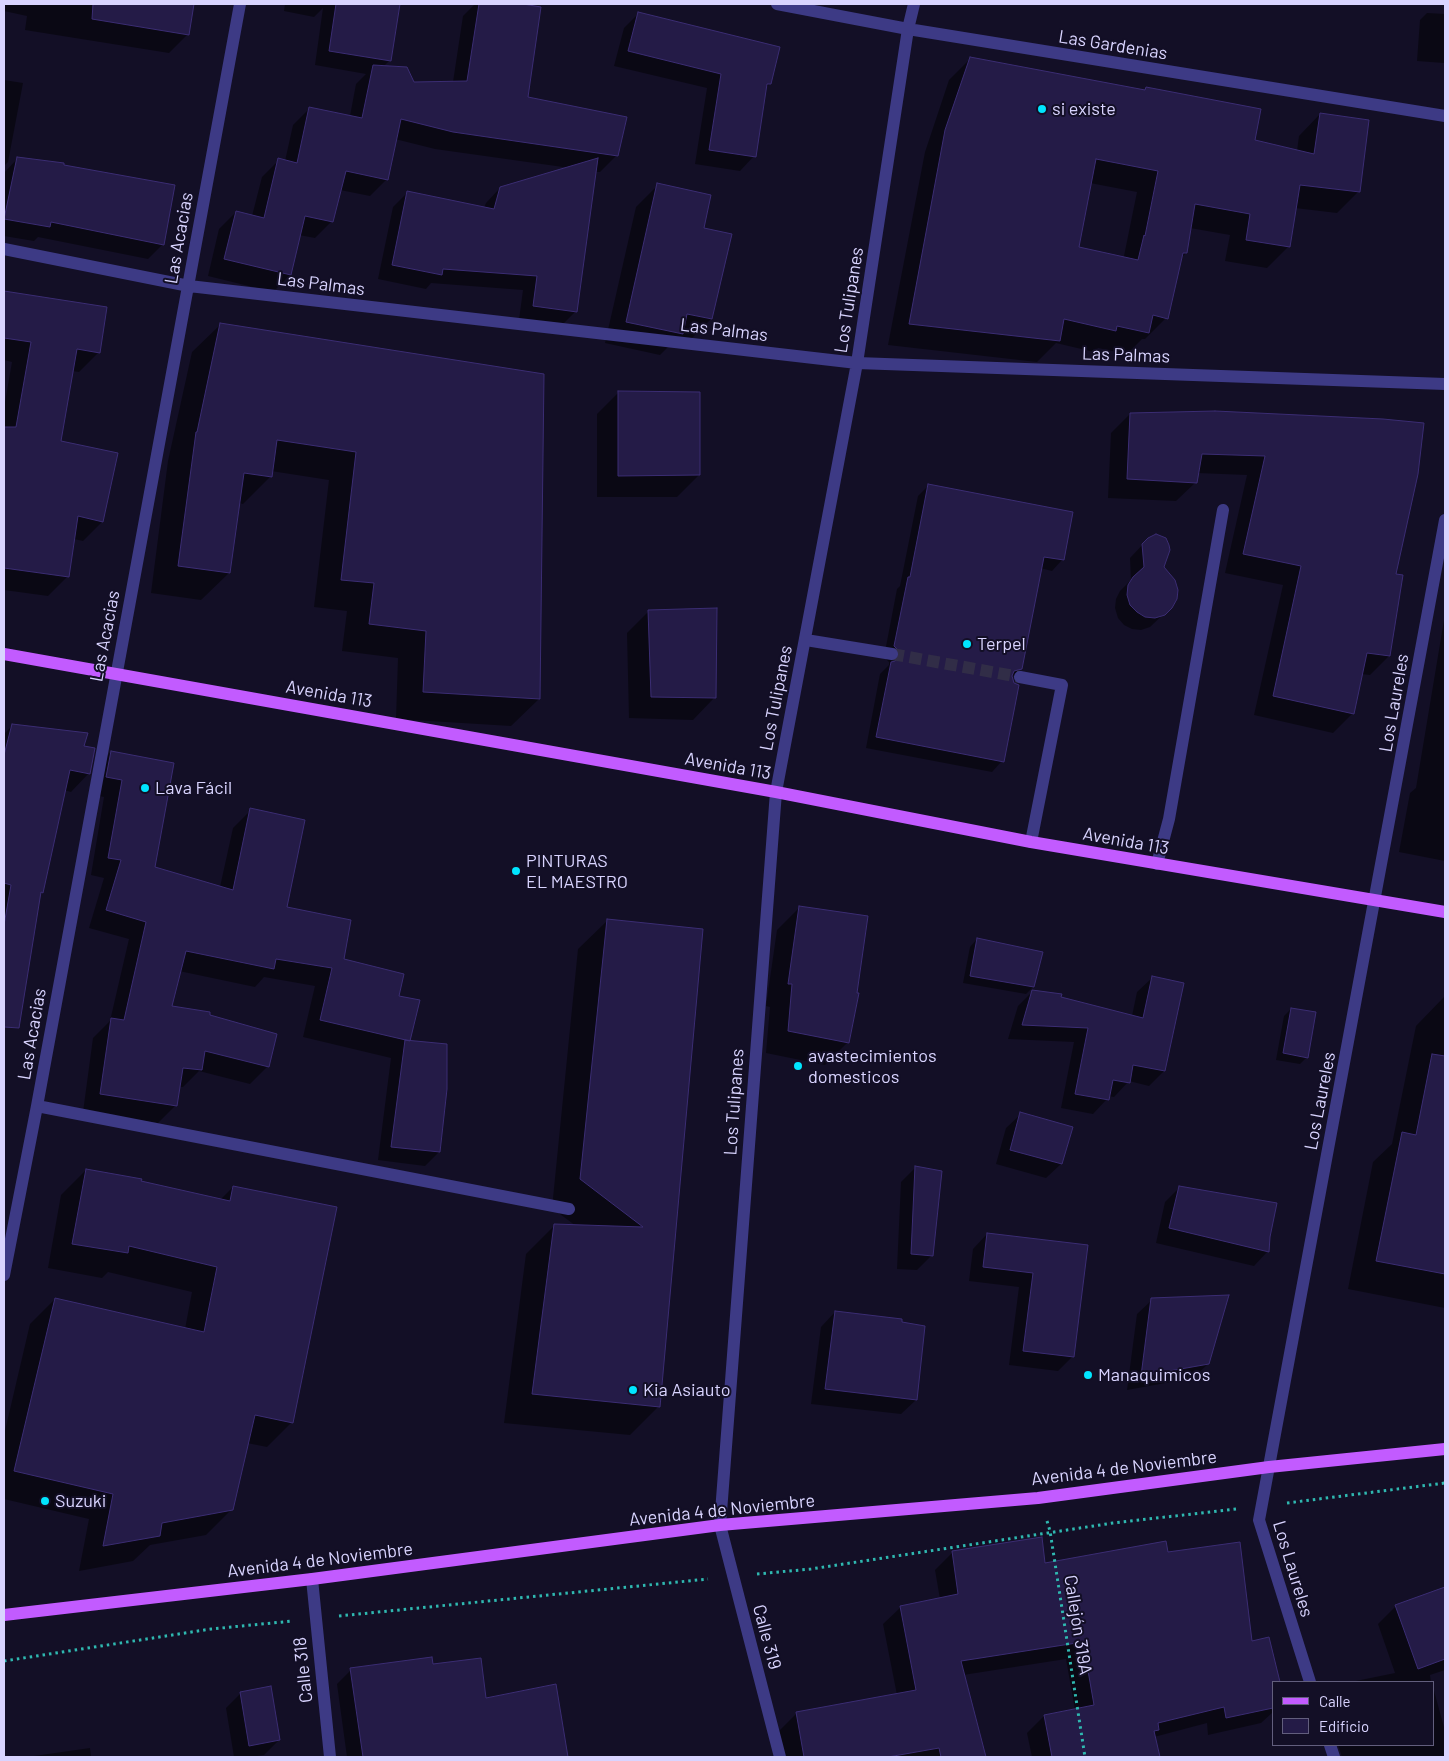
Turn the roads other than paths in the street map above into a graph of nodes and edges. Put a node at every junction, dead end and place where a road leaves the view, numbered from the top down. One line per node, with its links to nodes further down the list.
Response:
1 (240, 4): 7 (street, Las Acacias)
2 (777, 4): 4 (street, Las Gardenias)
3 (914, 4): 4 (street, Los Tulipanes)
4 (908, 29): 5 (street, Las Gardenias); 8 (street, Los Tulipanes)
5 (1445, 116)
6 (4, 250): 7 (street, Las Palmas)
7 (189, 286): 8 (street, Las Palmas); 15 (street, Las Acacias)
8 (857, 363): 9 (street, Las Palmas); 12 (street, Los Tulipanes)
9 (1445, 384)
10 (1223, 510): 19 (street)
11 (1445, 520): 20 (street, Los Laureles)
12 (806, 640): 14 (street); 17 (street, Los Tulipanes)
13 (4, 654): 15 (main road, Avenida 113)
14 (892, 654)
15 (115, 673): 17 (main road, Avenida 113); 22 (street, Las Acacias)
16 (1020, 677): 18 (street)
17 (776, 792): 18 (main road, Avenida 113); 27 (street, Los Tulipanes)
18 (1031, 842): 19 (main road, Avenida 113)
19 (1157, 864): 20 (main road, Avenida 113)
20 (1376, 901): 21 (main road, Avenida 113); 26 (street, Los Laureles)
21 (1445, 912)
22 (37, 1106): 23 (street); 24 (street, Las Acacias)
23 (569, 1209)
24 (4, 1275)
25 (1445, 1450): 26 (main road, Avenida 4 de Noviembre)
26 (1269, 1467): 27 (main road, Avenida 4 de Noviembre); 30 (street, Los Laureles)
27 (720, 1525): 28 (main road, Avenida 4 de Noviembre); 32 (street, Calle 319)
28 (312, 1579): 29 (main road, Avenida 4 de Noviembre); 31 (street, Calle 318)
29 (4, 1615)
30 (1310, 1681)
31 (330, 1757)
32 (780, 1757)

